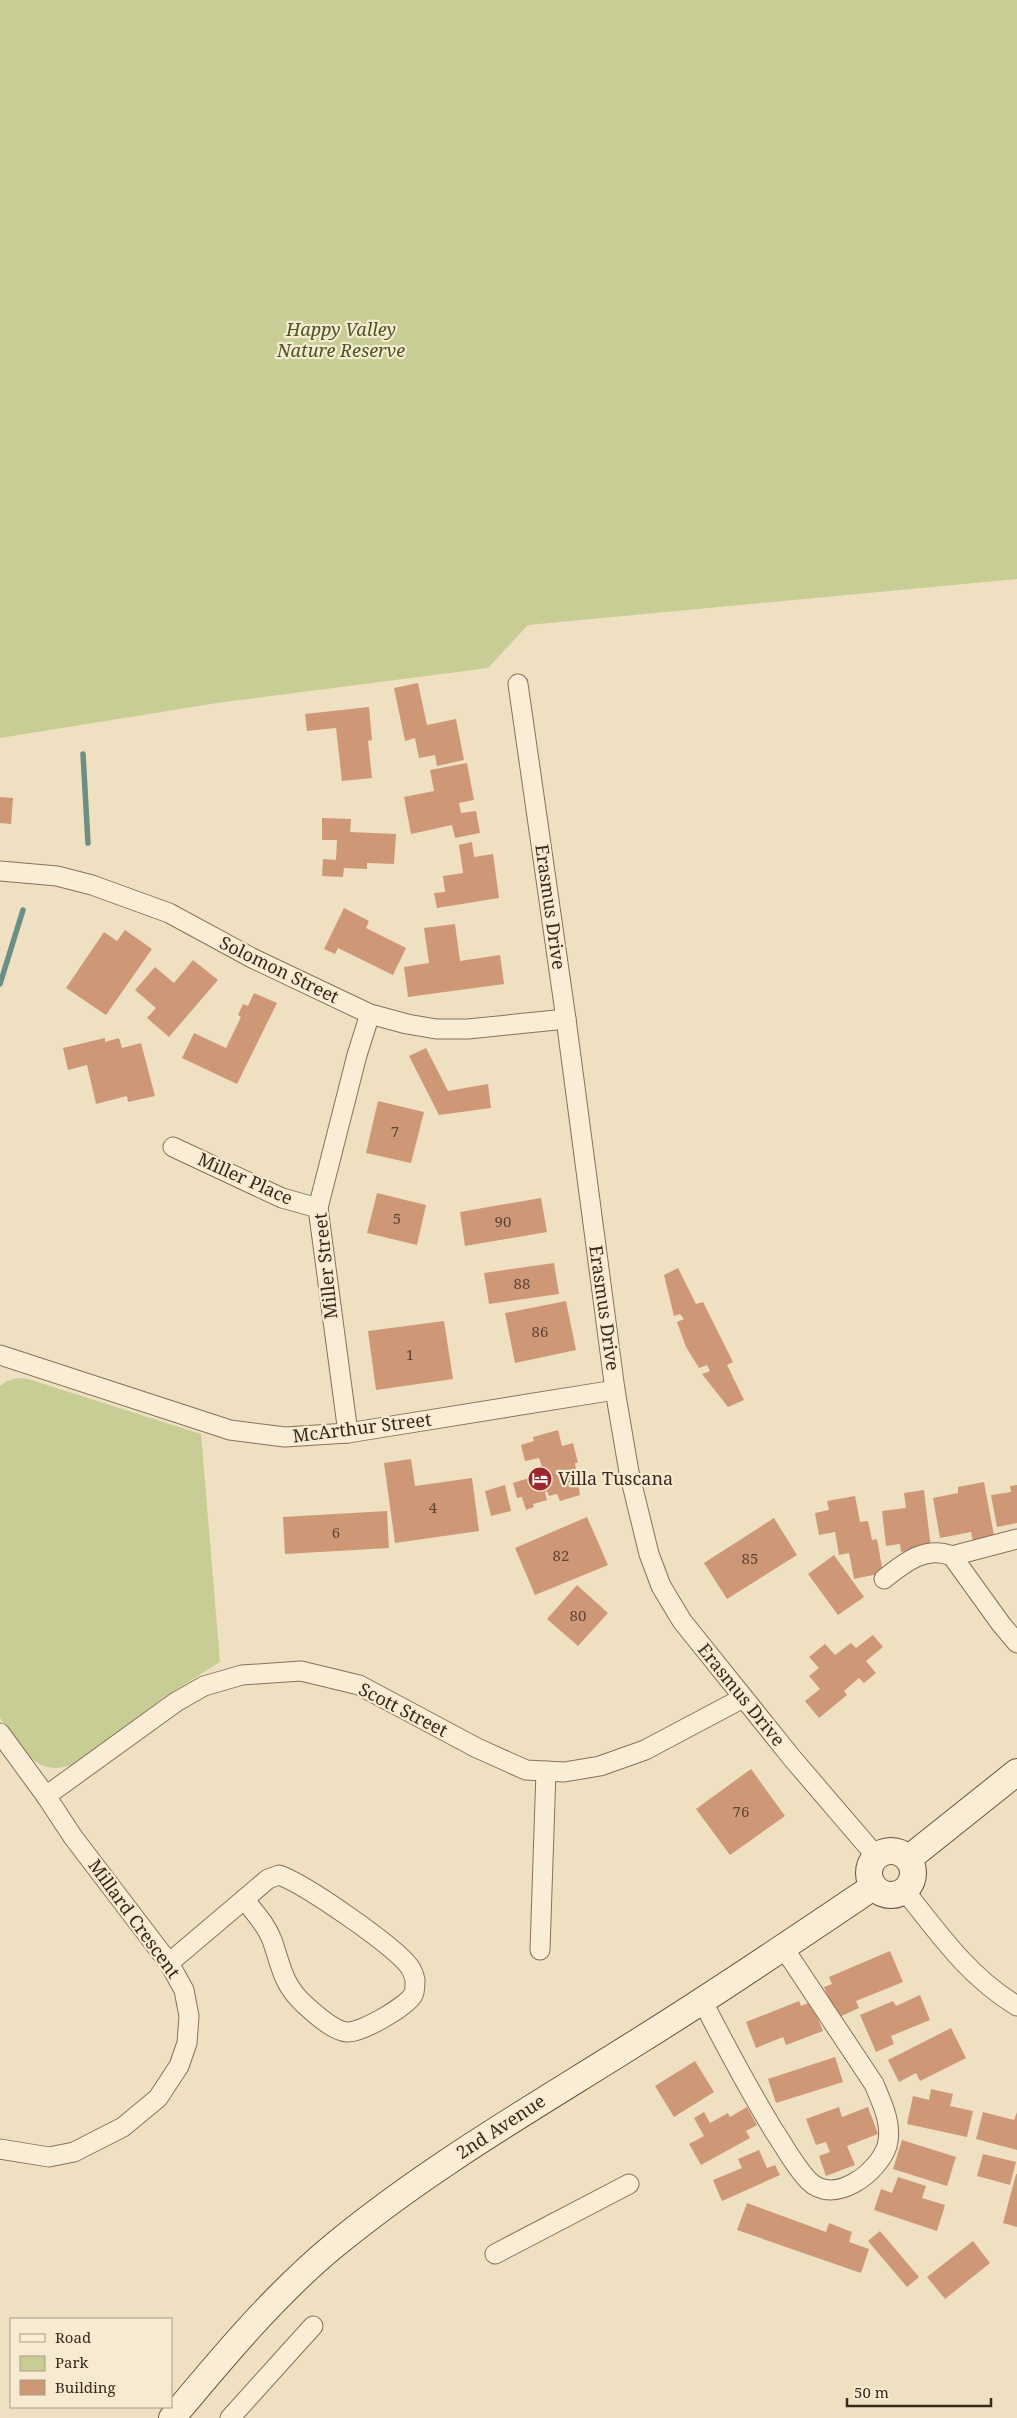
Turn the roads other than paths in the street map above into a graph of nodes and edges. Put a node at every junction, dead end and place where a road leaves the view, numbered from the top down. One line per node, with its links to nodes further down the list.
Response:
1 (518, 684): 4 (street, Erasmus Drive)
2 (0, 871): 3 (street, Solomon Street)
3 (370, 1014): 4 (street, Solomon Street); 6 (street, Miller Street)
4 (566, 1019): 8 (street, Erasmus Drive)
5 (173, 1147): 6 (street, Miller Place)
6 (318, 1208): 9 (street, Miller Street)
7 (0, 1355): 9 (street, McArthur Street)
8 (615, 1390): 9 (street, McArthur Street); 14 (street, Erasmus Drive)
9 (348, 1433)
10 (1017, 1539): 11 (street)
11 (952, 1556): 12 (street); 13 (street)
12 (884, 1579)
13 (1017, 1643)
14 (743, 1698): 16 (street, Scott Street); 19 (street, Erasmus Drive)
15 (0, 1733): 18 (street, Millard Crescent)
16 (546, 1771): 18 (street, Scott Street); 25 (street)
17 (1017, 1772): 20 (street)
18 (46, 1796): 26 (street, Millard Crescent)
19 (876, 1856): 20 (street); 21 (street)
20 (908, 1859): 22 (street)
21 (873, 1886): 22 (street); 24 (street, 2nd Avenue)
22 (905, 1891): 28 (street)
23 (244, 1899): 23 (street); 26 (street)
24 (784, 1947): 27 (street, 2nd Avenue); 27 (street)
25 (540, 1950)
26 (169, 1962): 29 (street, Millard Crescent)
27 (702, 2000): 33 (street, 2nd Avenue)
28 (1017, 2006)
29 (0, 2149)
30 (629, 2184): 31 (street)
31 (495, 2254)
32 (313, 2326): 34 (street)
33 (172, 2418)
34 (230, 2418)

